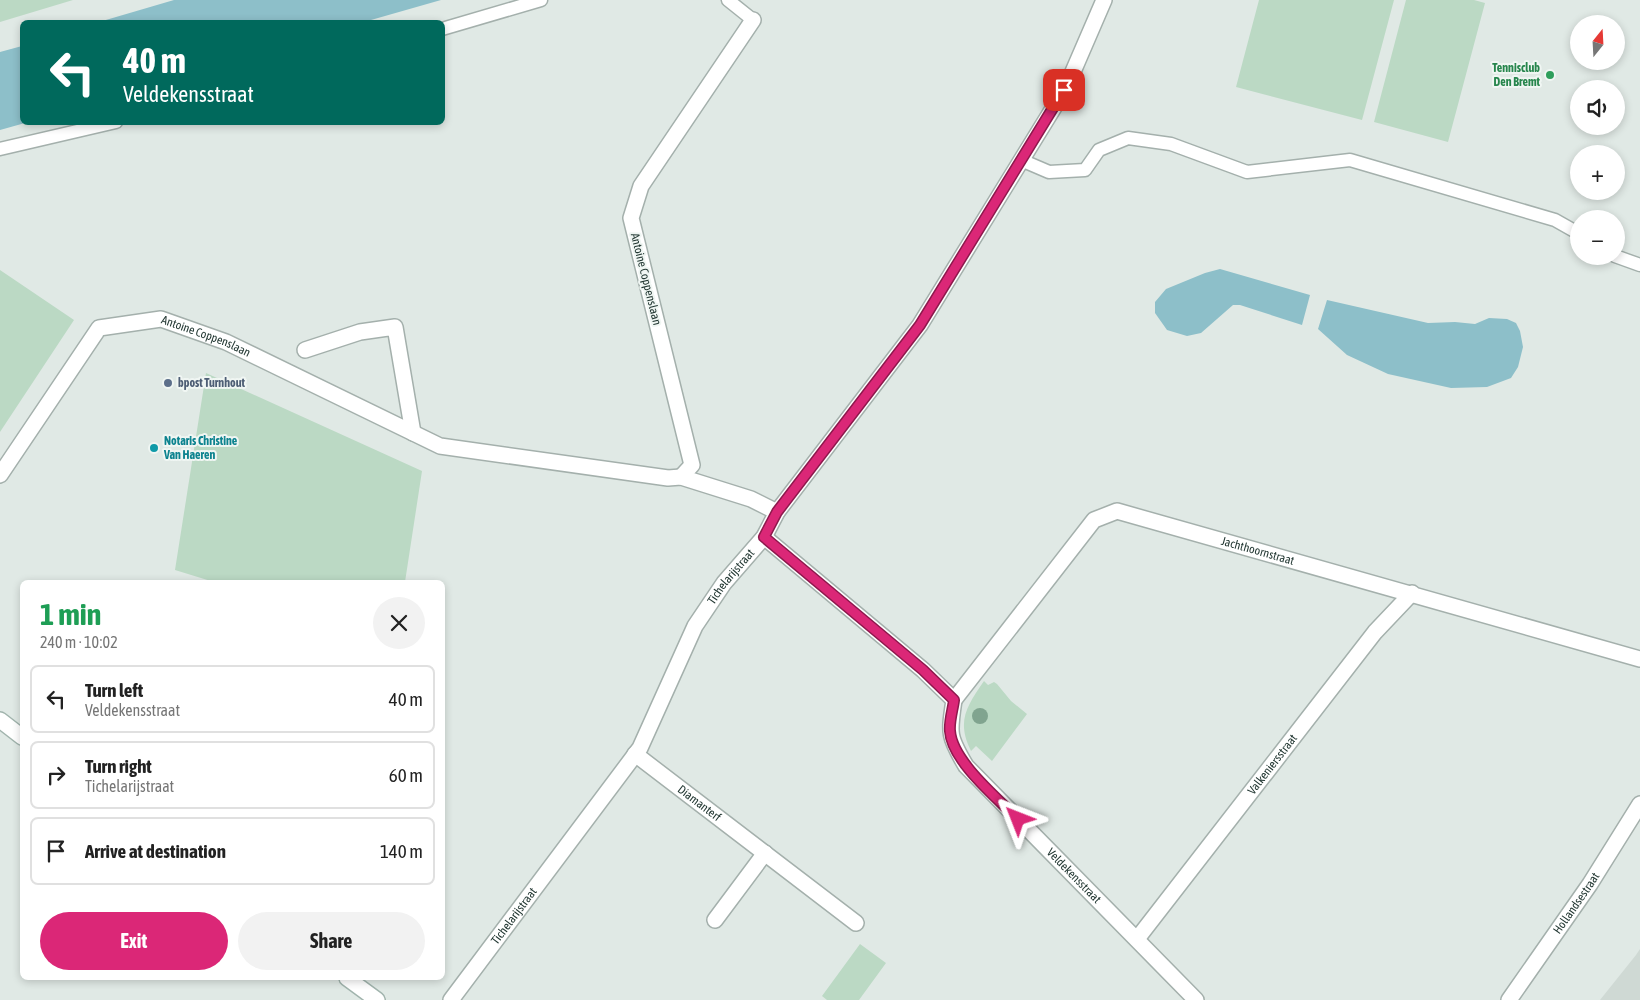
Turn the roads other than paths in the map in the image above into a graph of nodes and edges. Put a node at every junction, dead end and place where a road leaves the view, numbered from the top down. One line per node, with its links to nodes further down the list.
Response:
1 (541, 0): 5 (lane)
2 (728, 0): 4 (lane, Antoine Coppenslaan)
3 (1104, 0): 8 (street, Tichelarijstraat)
4 (753, 20): 15 (street, Antoine Coppenslaan)
5 (445, 28)
6 (103, 125): 7 (lane)
7 (0, 149)
8 (1021, 160): 9 (lane); 16 (street, Tichelarijstraat)
9 (1570, 228)
10 (1625, 260): 11 (lane)
11 (1640, 265)
12 (305, 350): 13 (street)
13 (413, 433): 14 (street, Antoine Coppenslaan); 15 (street, Antoine Coppenslaan)
14 (0, 475)
15 (681, 477): 16 (street, Antoine Coppenslaan)
16 (777, 512): 17 (street, Tichelarijstraat)
17 (764, 537): 20 (street); 23 (street, Tichelarijstraat)
18 (1412, 593): 19 (street, Jachthoornstraat); 20 (street, Jachthoornstraat); 28 (street, Valkeniersstraat)
19 (1640, 659)
20 (954, 700): 28 (street, Veldekensstraat)
21 (0, 720): 22 (street)
22 (20, 735)
23 (635, 754): 25 (street, Diamanterf); 31 (street, Tichelarijstraat)
24 (1640, 804): 33 (street, Hollandsestraat)
25 (765, 853): 26 (street); 27 (street, Diamanterf)
26 (716, 920)
27 (856, 923)
28 (1137, 939): 32 (street, Veldekensstraat)
29 (350, 980): 30 (street)
30 (377, 1000)
31 (451, 1000)
32 (1196, 1000)
33 (1509, 1000)

